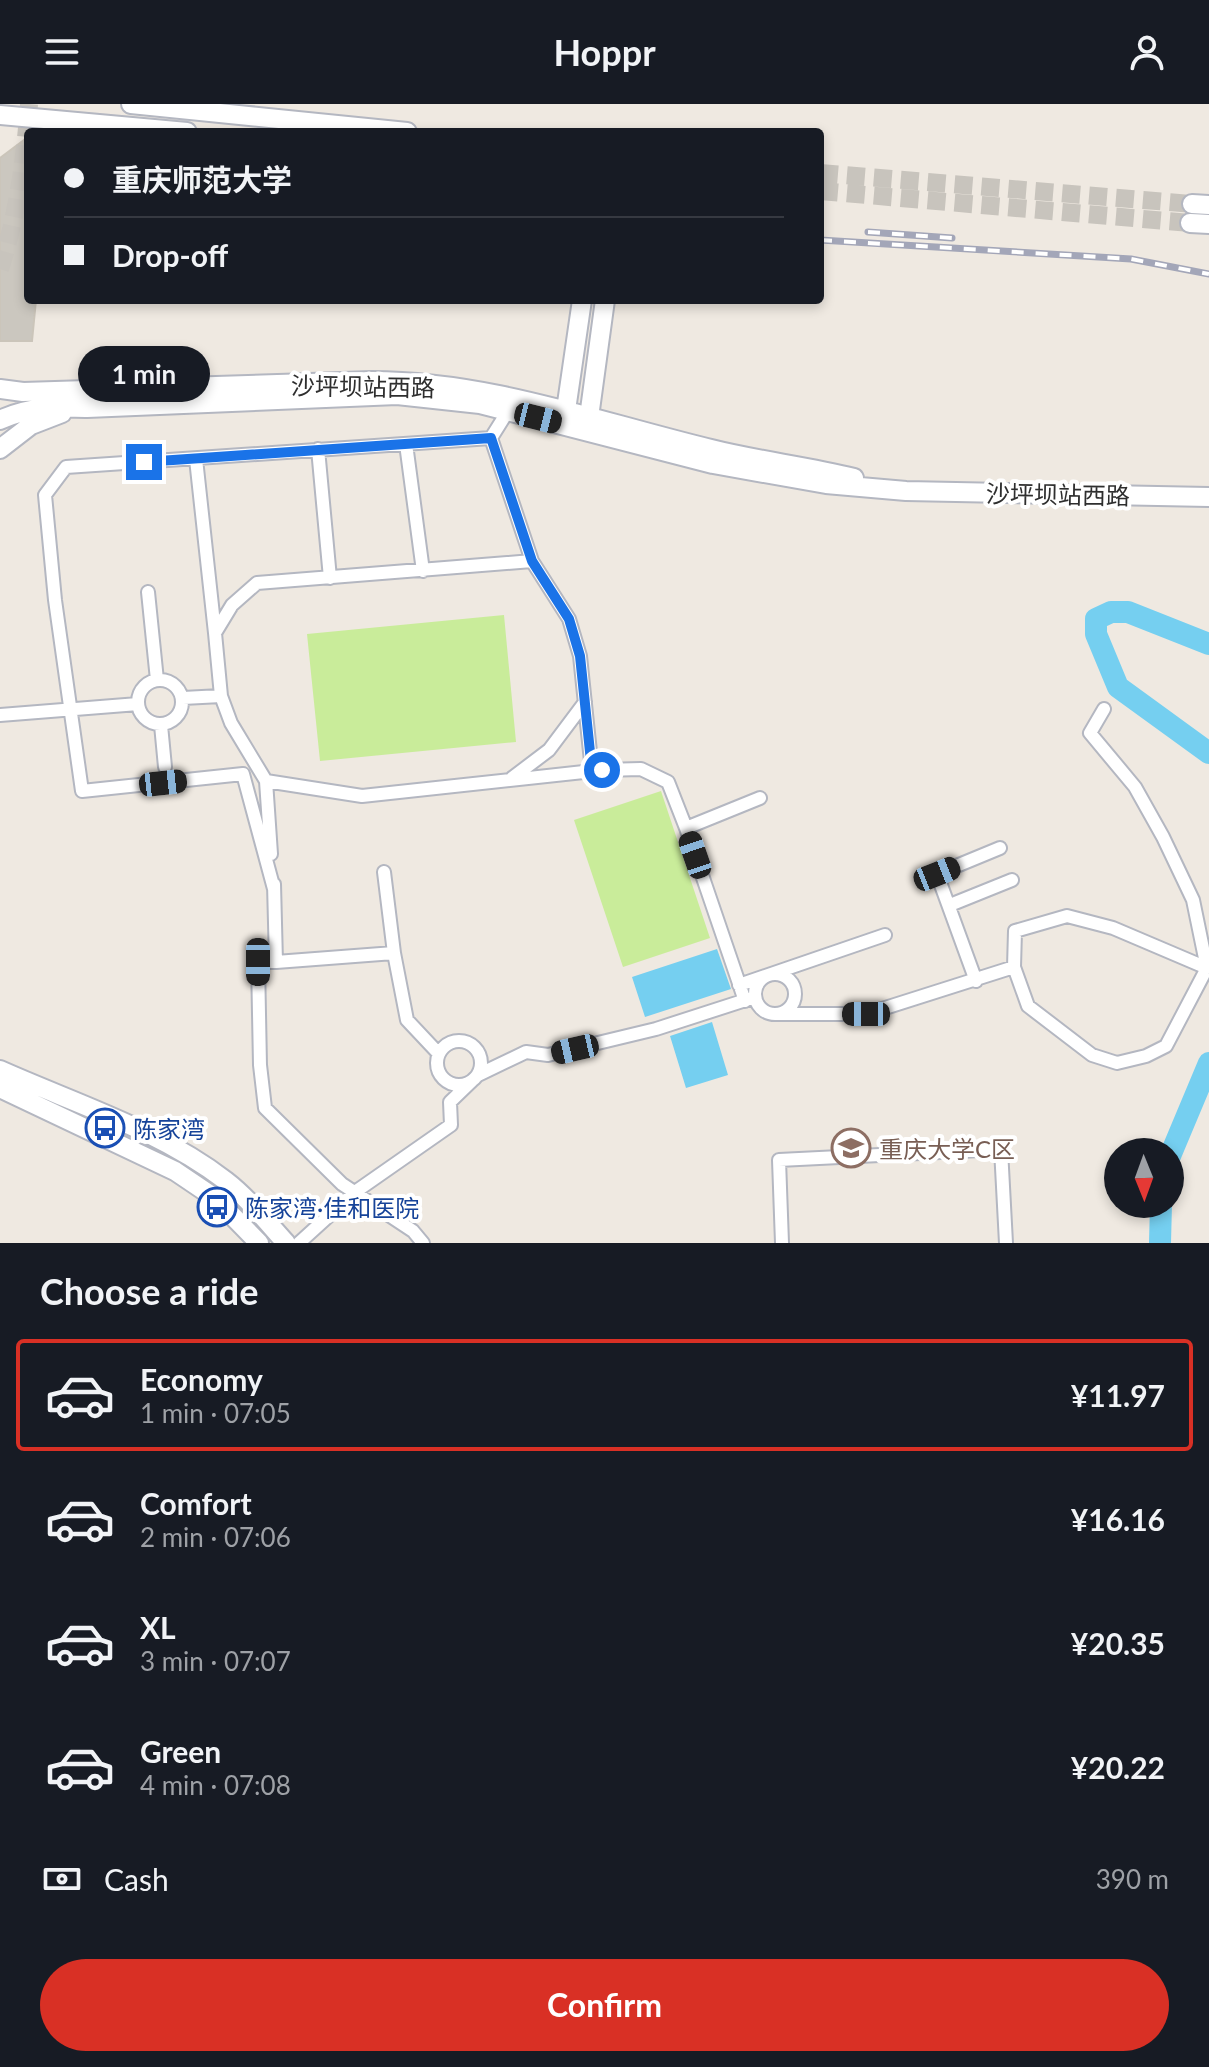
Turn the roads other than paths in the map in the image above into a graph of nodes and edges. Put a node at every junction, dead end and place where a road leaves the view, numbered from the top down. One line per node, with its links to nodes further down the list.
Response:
1 (50, 104): 5 (main road)
2 (131, 104): 4 (main road)
3 (162, 104): 4 (main road)
4 (184, 108): 8 (main road)
5 (28, 110): 6 (main road); 7 (main road)
6 (0, 115)
7 (158, 128)
8 (370, 128)
9 (1197, 211): 10 (main road)
10 (1209, 224)
11 (581, 304): 15 (main road)
12 (604, 304): 17 (main road)
13 (0, 392): 15 (main road, 沙坪坝站西路)
14 (87, 408): 16 (main road, 沙坪坝站西路); 18 (main road); 21 (main road)
15 (566, 410): 17 (main road, 沙坪坝站西路)
16 (508, 411): 19 (street); 24 (main road, 沙坪坝站西路)
17 (589, 417): 24 (main road, 沙坪坝站西路)
18 (0, 420)
19 (491, 438): 20 (street); 26 (street)
20 (406, 444): 22 (street); 27 (street)
21 (0, 449)
22 (318, 449): 23 (street); 28 (street)
23 (196, 459): 30 (street); 37 (street)
24 (906, 491): 25 (main road, 沙坪坝站西路)
25 (1209, 497)
26 (532, 561): 27 (street); 34 (street)
27 (423, 571): 28 (street)
28 (330, 578): 30 (street)
29 (148, 592): 31 (street)
30 (215, 633): 32 (street)
31 (157, 680): 33 (street); 35 (street)
32 (221, 696): 33 (street); 43 (street)
33 (183, 698): 39 (street)
34 (585, 702): 41 (street); 42 (street)
35 (138, 704): 37 (street); 39 (street)
36 (1104, 709): 55 (street)
37 (69, 710): 38 (street); 49 (street)
38 (0, 715)
39 (161, 725): 40 (street)
40 (165, 767)
41 (592, 771): 42 (street); 45 (street)
42 (510, 780): 43 (street)
43 (266, 781): 49 (street)
44 (760, 798): 45 (street)
45 (686, 828): 58 (street)
46 (1000, 848): 50 (street)
47 (384, 872): 52 (street)
48 (1012, 880): 50 (street)
49 (274, 889): 53 (street)
50 (950, 905): 57 (street)
51 (885, 935): 56 (street)
52 (394, 953): 53 (street); 61 (street)
53 (276, 962): 65 (street)
54 (1014, 967): 55 (street); 55 (street); 57 (street)
55 (1207, 968)
56 (767, 976): 58 (street); 59 (street); 60 (street)
57 (976, 981): 60 (street)
58 (739, 985): 59 (street)
59 (750, 999): 60 (street); 63 (street)
60 (778, 1014)
61 (439, 1054): 63 (street); 63 (street)
62 (0, 1070): 67 (main road)
63 (478, 1075): 65 (street)
64 (0, 1088): 66 (main road)
65 (355, 1192): 68 (street); 69 (street)
66 (259, 1243)
67 (286, 1243)
68 (299, 1243)
69 (423, 1243)
70 (782, 1243): 71 (street)
71 (1006, 1243)

